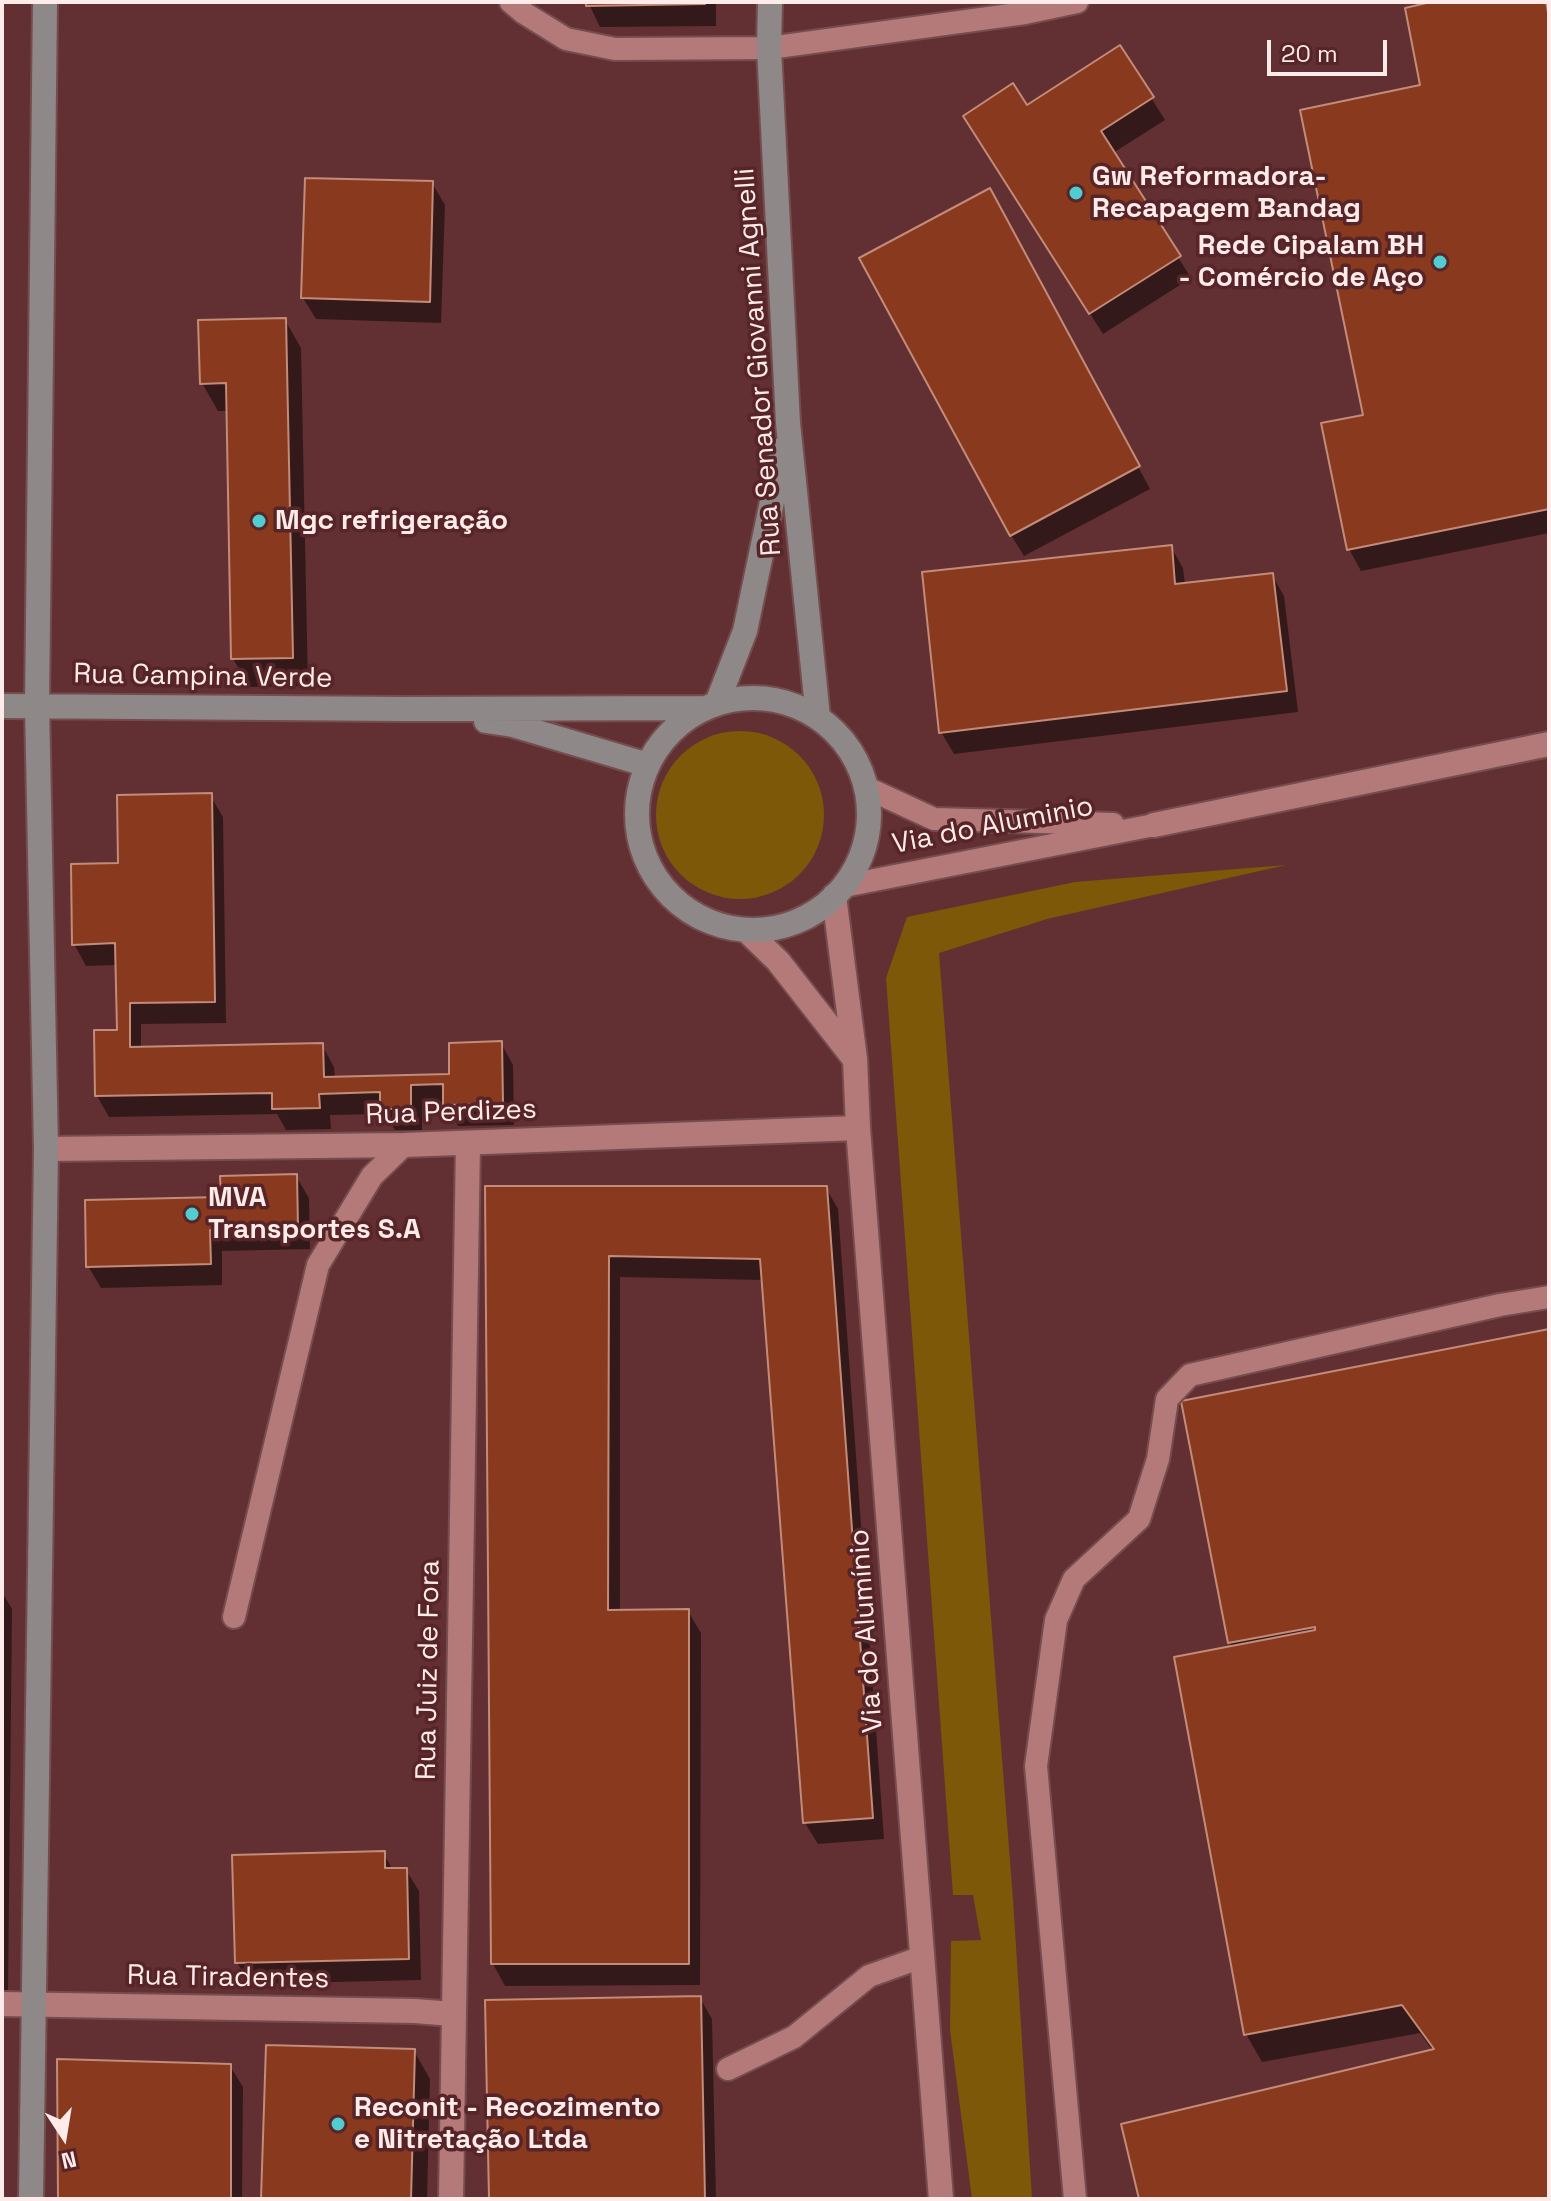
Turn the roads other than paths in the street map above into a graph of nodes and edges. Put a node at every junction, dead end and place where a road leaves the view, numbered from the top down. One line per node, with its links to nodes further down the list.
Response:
1 (45, 2): 7 (main road)
2 (511, 2): 5 (lane)
3 (770, 2): 5 (main road, Rua Senador Giovanni Agnelli)
4 (1077, 2): 5 (lane)
5 (769, 48): 6 (main road, Rua Senador Giovanni Agnelli)
6 (788, 423): 9 (main road); 11 (main road, Rua Senador Giovanni Agnelli)
7 (37, 705): 8 (main road, Rua Campina Verde); 10 (main road, Rua Campina Verde); 22 (main road)
8 (2, 706)
9 (711, 706): 10 (main road, Rua Campina Verde); 11 (main road); 13 (main road)
10 (404, 709): 13 (main road, Rua Campina Verde)
11 (818, 717): 14 (main road)
12 (1549, 744): 15 (street)
13 (648, 765): 17 (main road)
14 (867, 788): 15 (lane); 16 (main road)
15 (1154, 825): 16 (lane, Via do Aluminio)
16 (839, 891): 17 (main road); 18 (street, Via do Alumínio)
17 (746, 930): 18 (street)
18 (855, 1059): 19 (street, Via do Alumínio)
19 (858, 1128): 20 (street, Rua Perdizes); 25 (street, Via do Alumínio)
20 (468, 1143): 21 (street, Rua Perdizes); 28 (street, Rua Juiz de Fora)
21 (404, 1145): 22 (street, Rua Perdizes); 24 (lane)
22 (46, 1149): 27 (main road)
23 (1549, 1297): 33 (lane)
24 (234, 1617)
25 (922, 1957): 29 (lane); 32 (street, Via do Alumínio)
26 (2, 2004): 27 (street, Rua Tiradentes)
27 (34, 2004): 28 (street, Rua Tiradentes); 30 (main road)
28 (453, 2014): 31 (street, Rua Juiz de Fora)
29 (728, 2069)
30 (31, 2199)
31 (451, 2199)
32 (941, 2199)
33 (1075, 2199)

